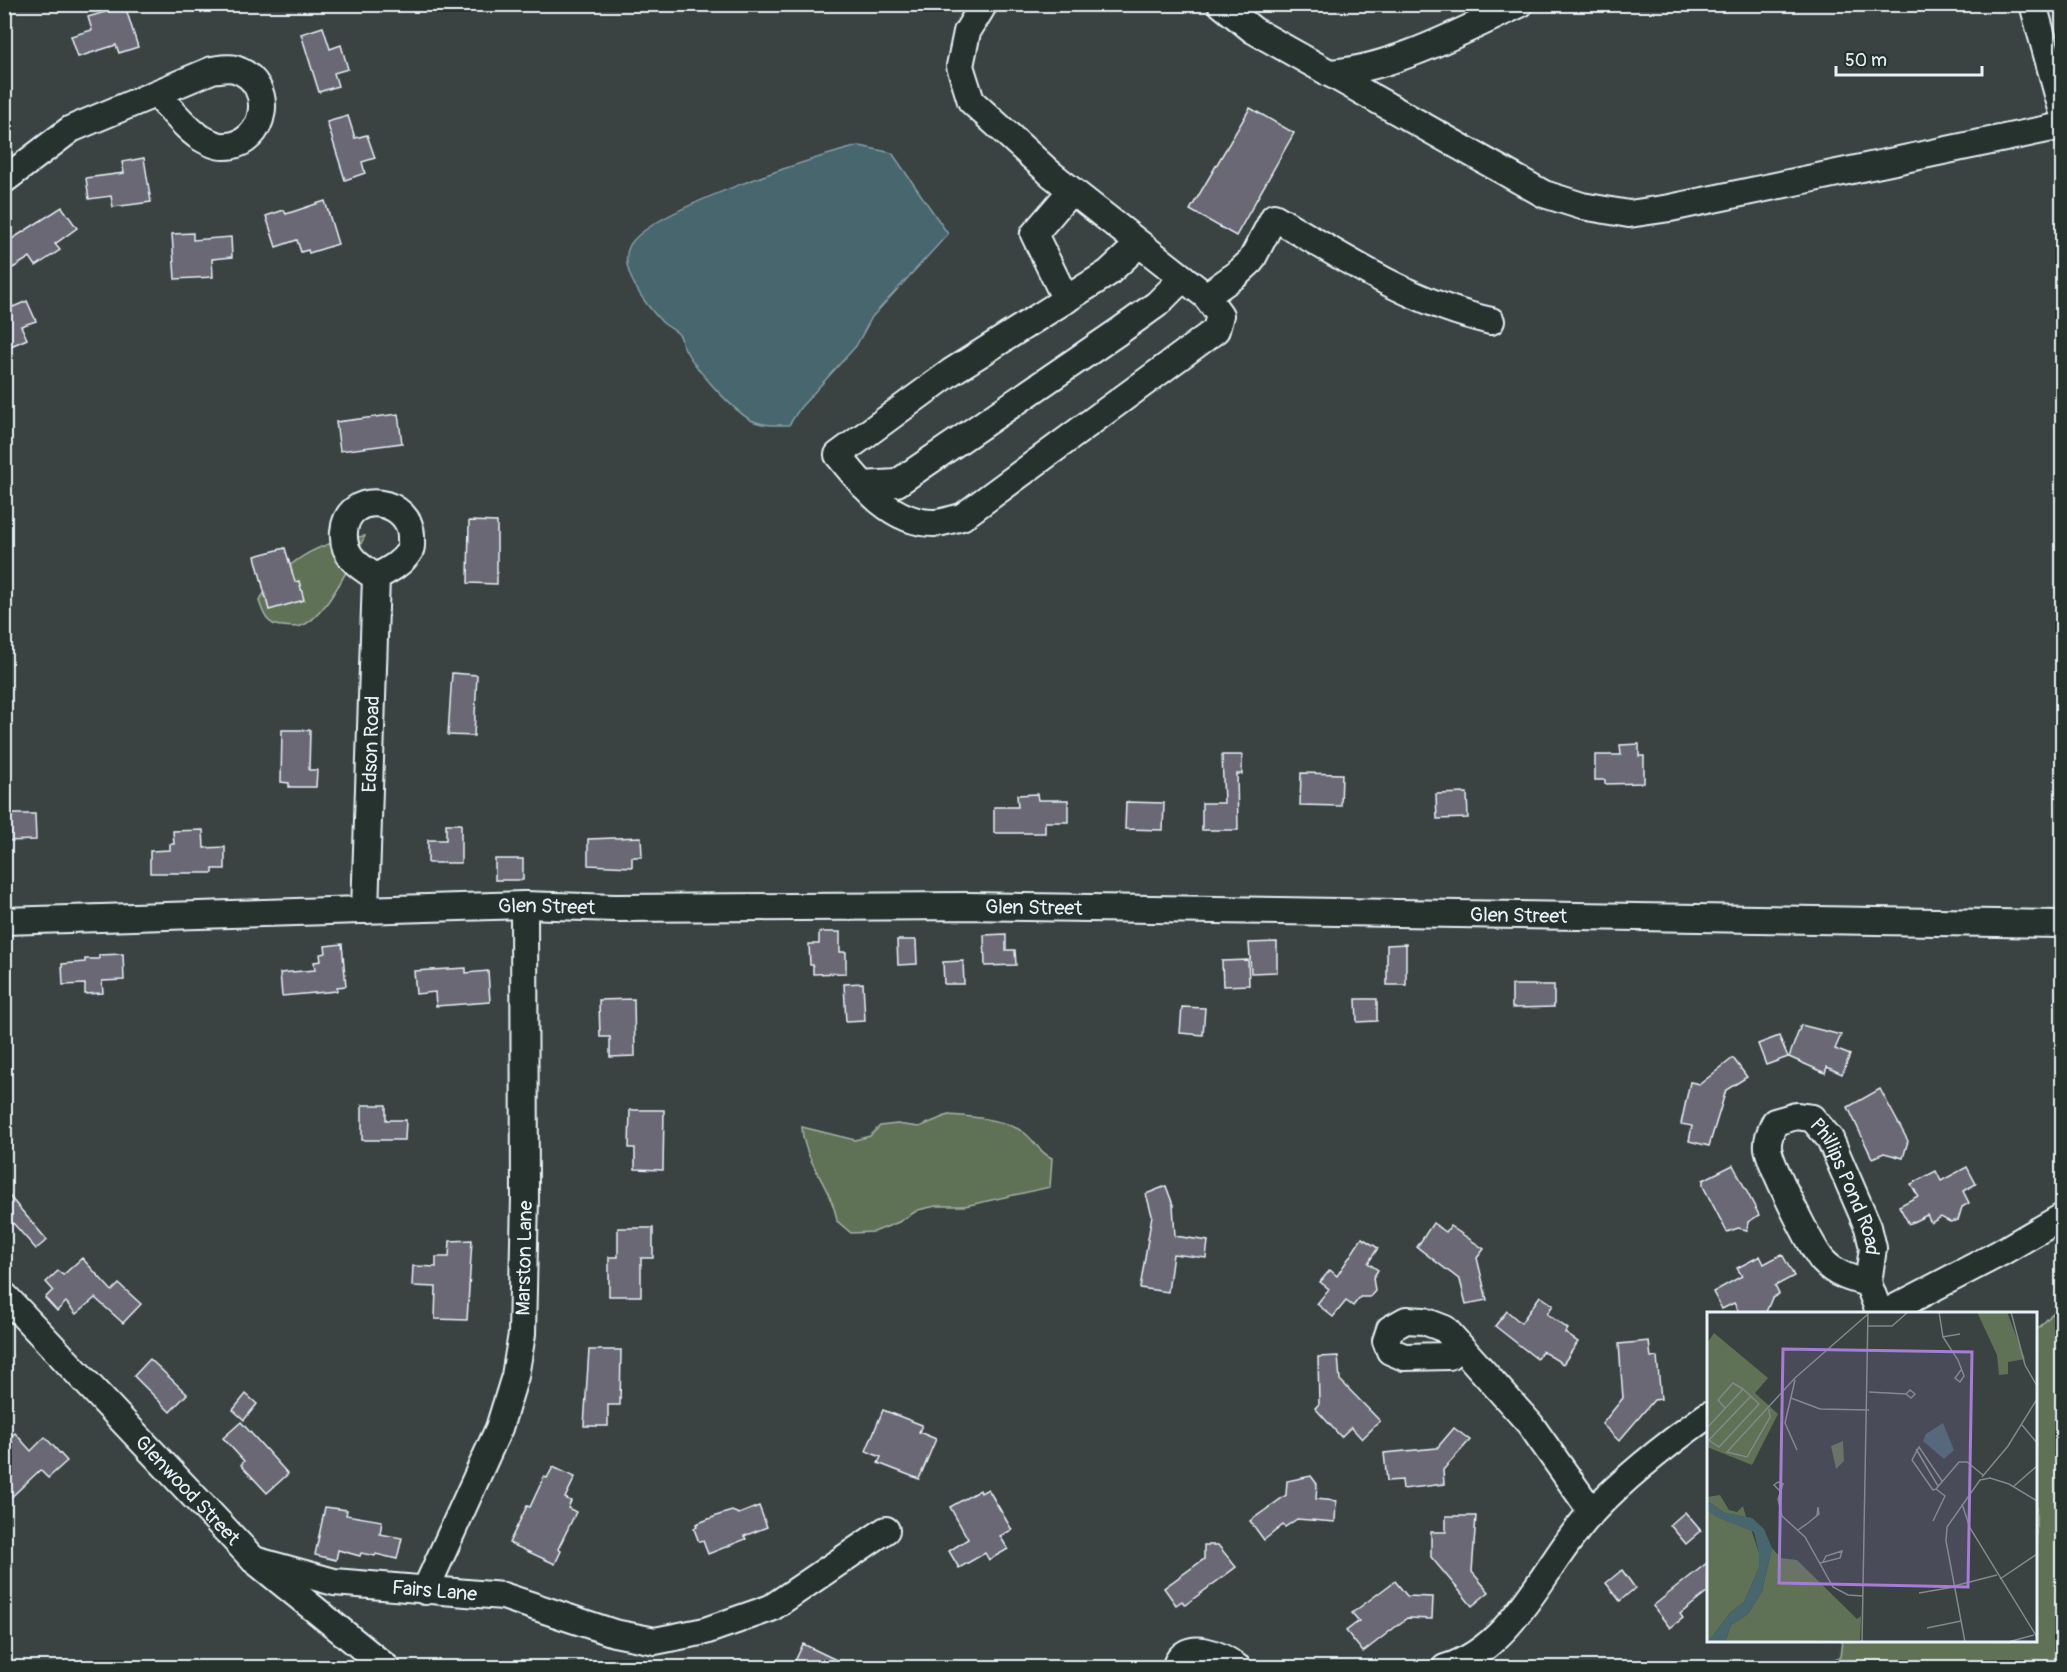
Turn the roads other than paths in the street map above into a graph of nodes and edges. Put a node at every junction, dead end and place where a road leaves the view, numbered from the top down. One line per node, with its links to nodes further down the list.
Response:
1 (984, 4): 10 (street)
2 (1221, 4): 5 (street)
3 (1520, 4): 5 (street)
4 (2033, 4): 7 (street)
5 (1329, 73): 8 (street)
6 (156, 94): 9 (street)
7 (2062, 109)
8 (2062, 126)
9 (4, 180)
10 (1071, 191): 11 (street); 14 (street)
11 (1138, 245): 12 (street); 14 (street)
12 (1183, 278): 13 (street); 16 (street)
13 (1206, 296): 15 (street); 16 (street)
14 (1066, 300): 16 (street)
15 (1491, 321)
16 (863, 485)
17 (376, 577): 19 (street, Edson Road)
18 (524, 905): 19 (street, Glen Street); 21 (street, Glen Street); 32 (street, Marston Lane)
19 (365, 909): 20 (street, Glen Street)
20 (4, 921)
21 (2062, 924)
22 (2062, 1217): 26 (street, Phillips Pond Road)
23 (1868, 1283): 23 (street, Phillips Pond Road); 25 (street, Phillips Pond Road)
24 (4, 1294): 31 (street, Glenwood Street)
25 (1881, 1312)
26 (1886, 1312)
27 (1459, 1346): 29 (street)
28 (1707, 1416): 29 (street)
29 (1592, 1512): 36 (street)
30 (886, 1530): 32 (street, Fairs Lane)
31 (254, 1560): 32 (street, Fairs Lane); 33 (street, Glenwood Street)
32 (425, 1591)
33 (387, 1668)
34 (1175, 1668): 35 (street)
35 (1238, 1668)
36 (1445, 1668)

